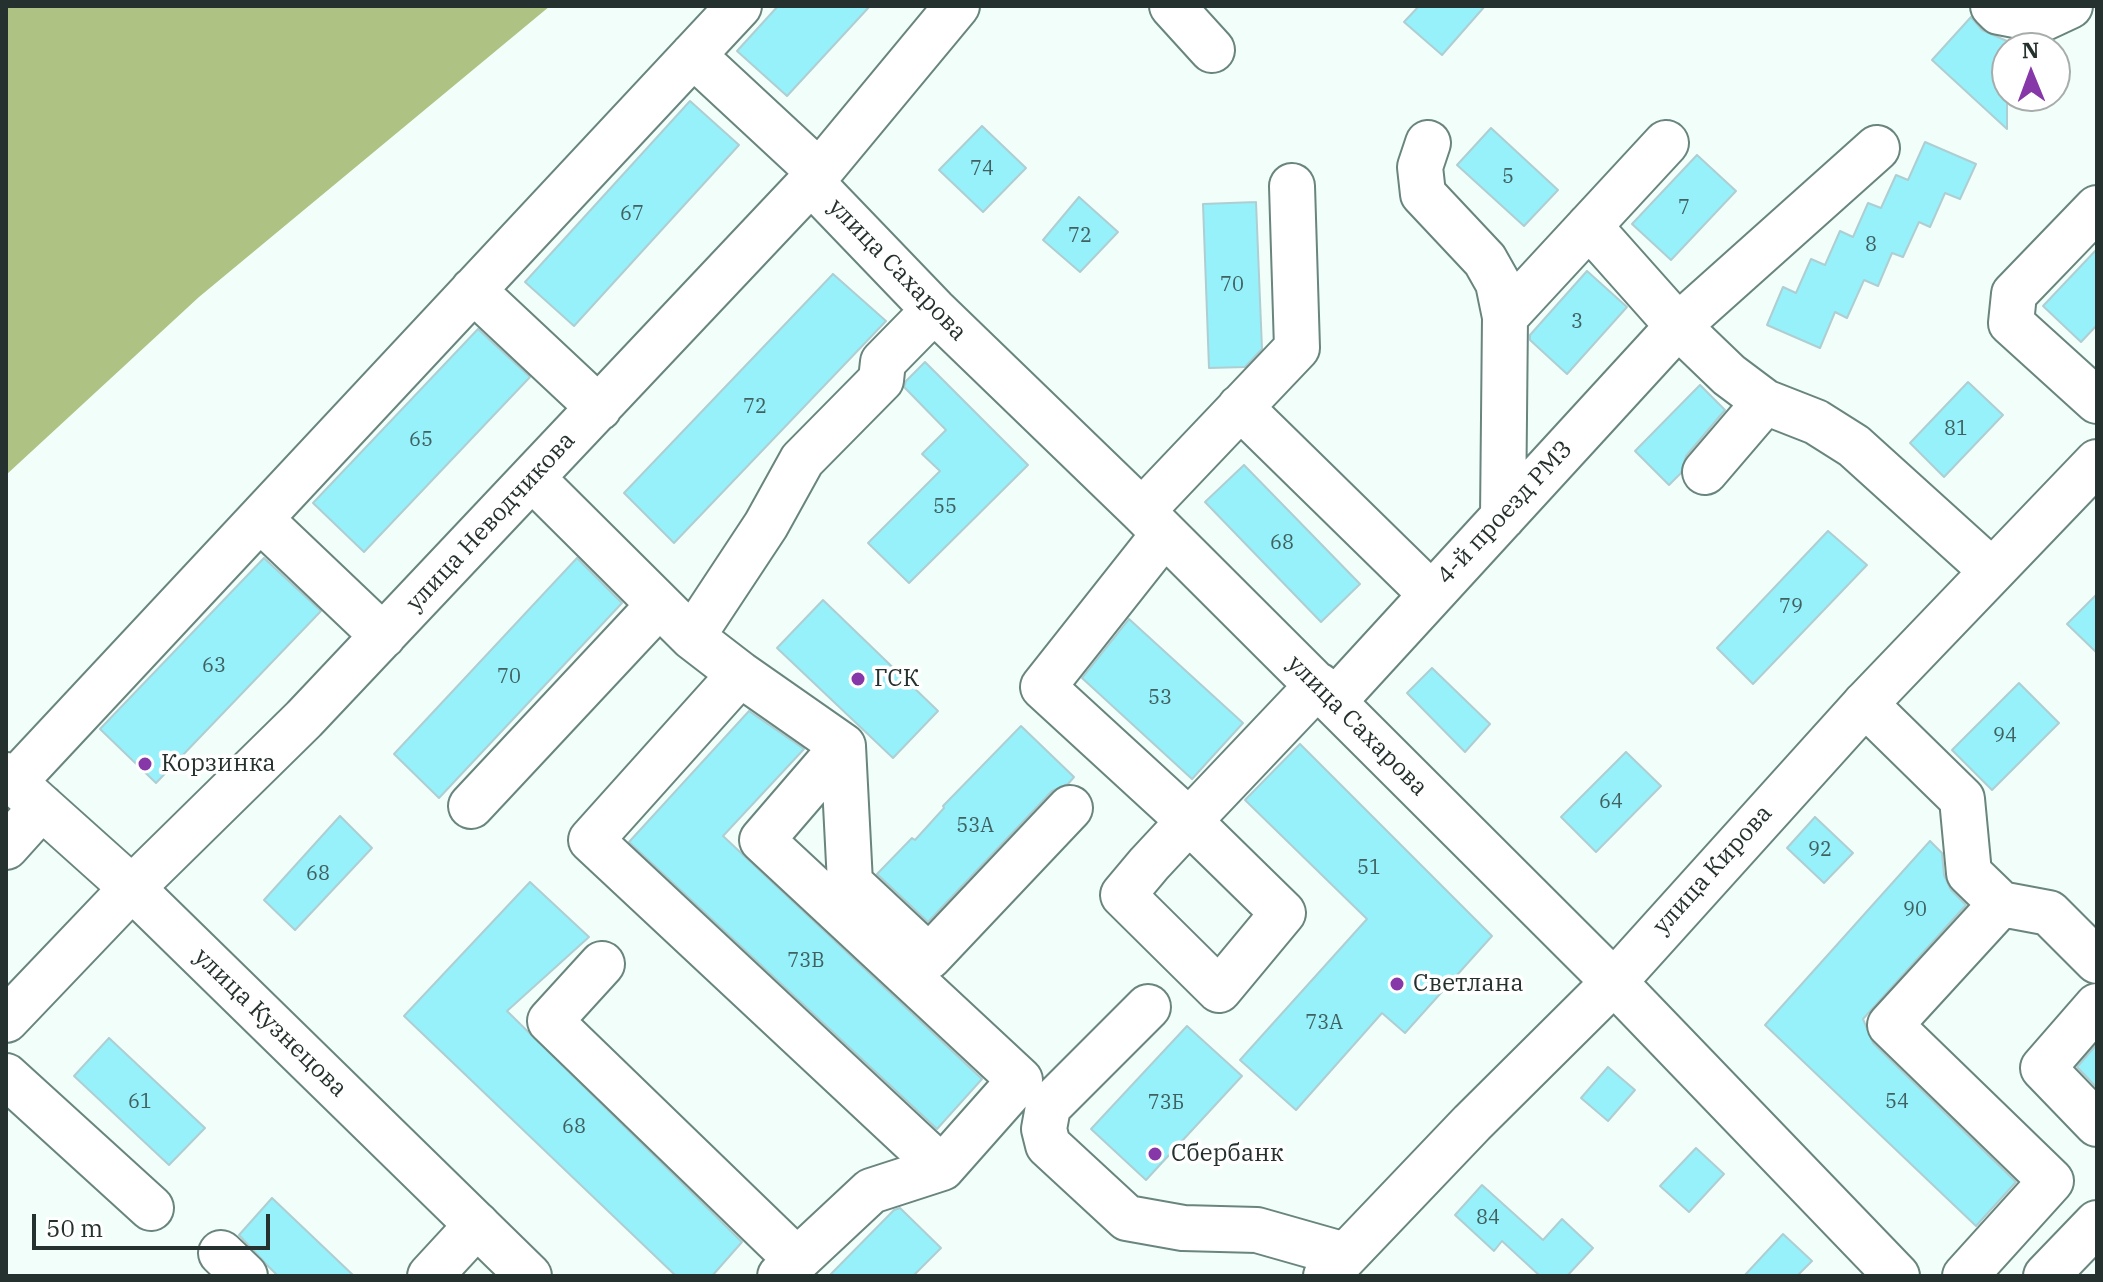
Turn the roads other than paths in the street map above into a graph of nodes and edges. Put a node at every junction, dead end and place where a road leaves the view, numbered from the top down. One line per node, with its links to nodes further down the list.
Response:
1 (739, 6): 7 (street)
2 (957, 6): 11 (street, улица Неводчикова)
3 (1172, 6): 6 (street)
4 (1993, 6): 5 (street)
5 (2070, 6)
6 (1212, 50)
7 (693, 55): 11 (street, улица Сахарова); 15 (street)
8 (1428, 143): 17 (street)
9 (1666, 143): 14 (street)
10 (1877, 148): 18 (street, 4-й проезд РМЗ)
11 (815, 177): 16 (street, улица Сахарова); 22 (street, улица Неводчикова)
12 (1292, 186): 21 (street)
13 (2097, 208): 19 (street)
14 (1589, 226): 17 (street); 18 (street)
15 (473, 290): 22 (street); 27 (street)
16 (934, 310): 28 (street, улица Сахарова); 33 (street)
17 (1505, 317): 26 (street)
18 (1678, 326): 20 (street); 26 (street, 4-й проезд РМЗ)
19 (2097, 401)
20 (1765, 402): 24 (street); 29 (street)
21 (1240, 407): 28 (street); 30 (street)
22 (599, 408): 25 (street, улица Неводчикова)
23 (2097, 462): 29 (street, улица Кирова)
24 (1705, 472)
25 (533, 479): 31 (street); 32 (street, улица Неводчикова)
26 (1503, 517): 30 (street, 4-й проезд РМЗ)
27 (260, 519): 32 (street); 38 (street)
28 (1153, 523): 35 (street, улица Сахарова); 35 (street, 4-й проезд РМЗ)
29 (1991, 570): 36 (street, улица Кирова)
30 (1431, 594): 35 (street, 4-й проезд РМЗ)
31 (659, 605): 33 (street); 39 (street)
32 (383, 636): 42 (street, улица Неводчикова)
33 (692, 637): 34 (street)
34 (740, 674): 37 (street); 52 (street)
35 (1326, 693): 46 (street, улица Сахарова)
36 (1865, 704): 43 (street); 46 (street, улица Кирова)
37 (843, 746): 40 (street); 52 (street)
38 (21, 788): 41 (street); 42 (street, улица Кузнецова)
39 (471, 806)
40 (1070, 808)
41 (6, 847)
42 (132, 888): 49 (street, улица Неводчикова); 55 (street, улица Кузнецова)
43 (2001, 904): 44 (street); 61 (street)
44 (2097, 961)
45 (602, 964): 57 (street)
46 (1614, 982): 56 (street, улица Кирова); 58 (street, улица Сахарова)
47 (2097, 1006): 51 (street)
48 (1148, 1007): 56 (street)
49 (6, 1020)
50 (6, 1076): 53 (street)
51 (2097, 1124)
52 (942, 1168): 57 (street)
53 (151, 1208)
54 (2097, 1223): 62 (street)
55 (477, 1225): 59 (street); 60 (street, улица Кузнецова)
56 (1336, 1266)
57 (788, 1268)
58 (1875, 1269)
59 (430, 1276)
60 (529, 1276)
61 (1965, 1276)
62 (2046, 1276)

